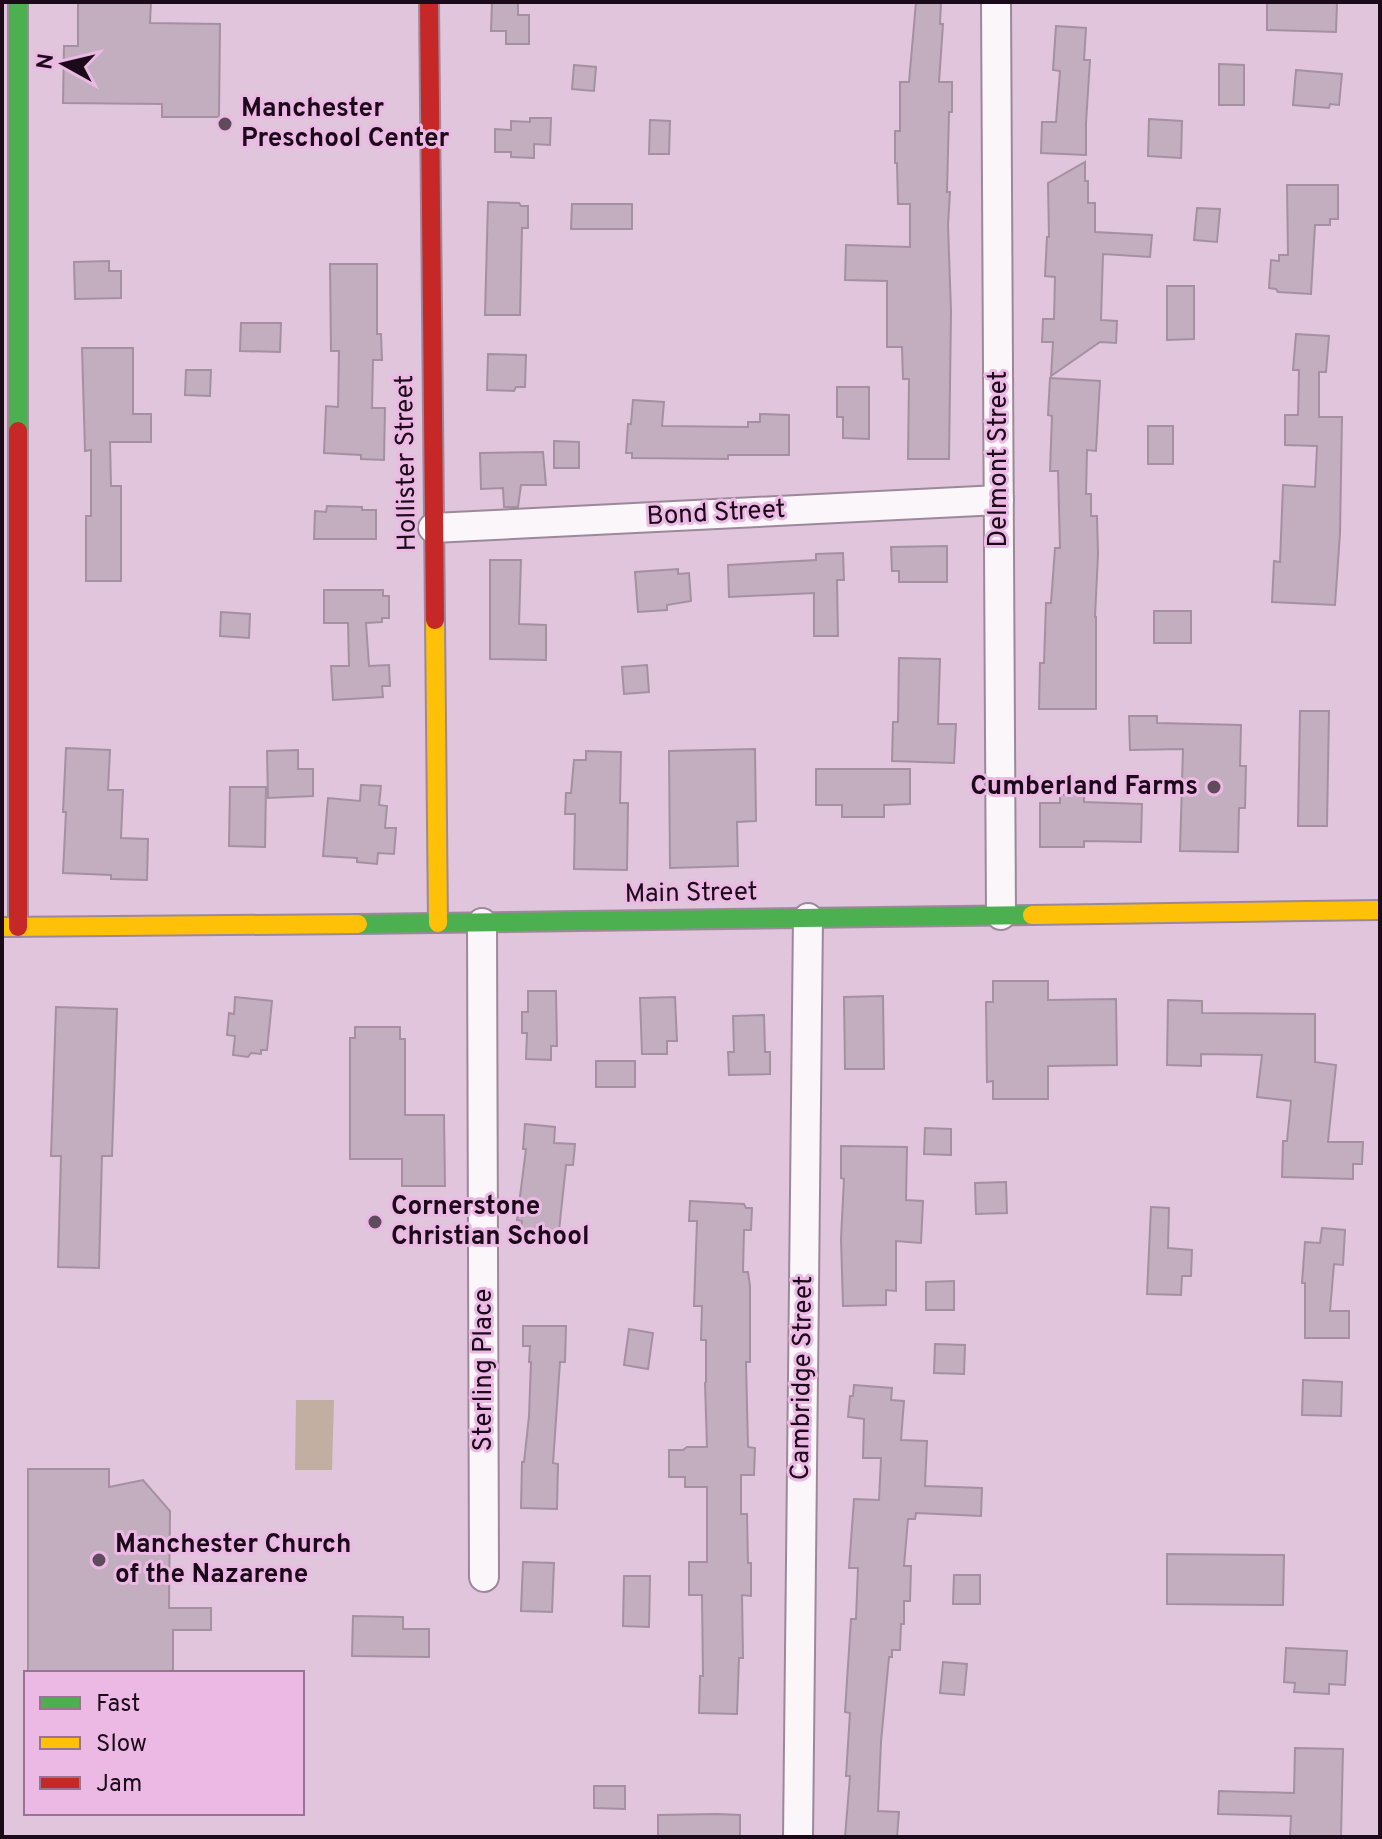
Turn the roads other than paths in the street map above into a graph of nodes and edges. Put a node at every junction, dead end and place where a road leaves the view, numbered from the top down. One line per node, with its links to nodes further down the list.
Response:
1 (18, 2): 11 (street)
2 (429, 2): 5 (street, Hollister Street)
3 (996, 2): 4 (street, Delmont Street)
4 (999, 500): 5 (street, Bond Street); 7 (street, Delmont Street)
5 (433, 528): 9 (street, Hollister Street)
6 (1380, 910): 7 (street, Main Street)
7 (1001, 915): 8 (street, Main Street)
8 (808, 918): 10 (street, Main Street); 13 (street, Cambridge Street)
9 (438, 923): 10 (street, Main Street); 11 (street, Main Street)
10 (482, 923): 12 (street, Sterling Place)
11 (10, 927)
12 (484, 1577)
13 (798, 1837)

